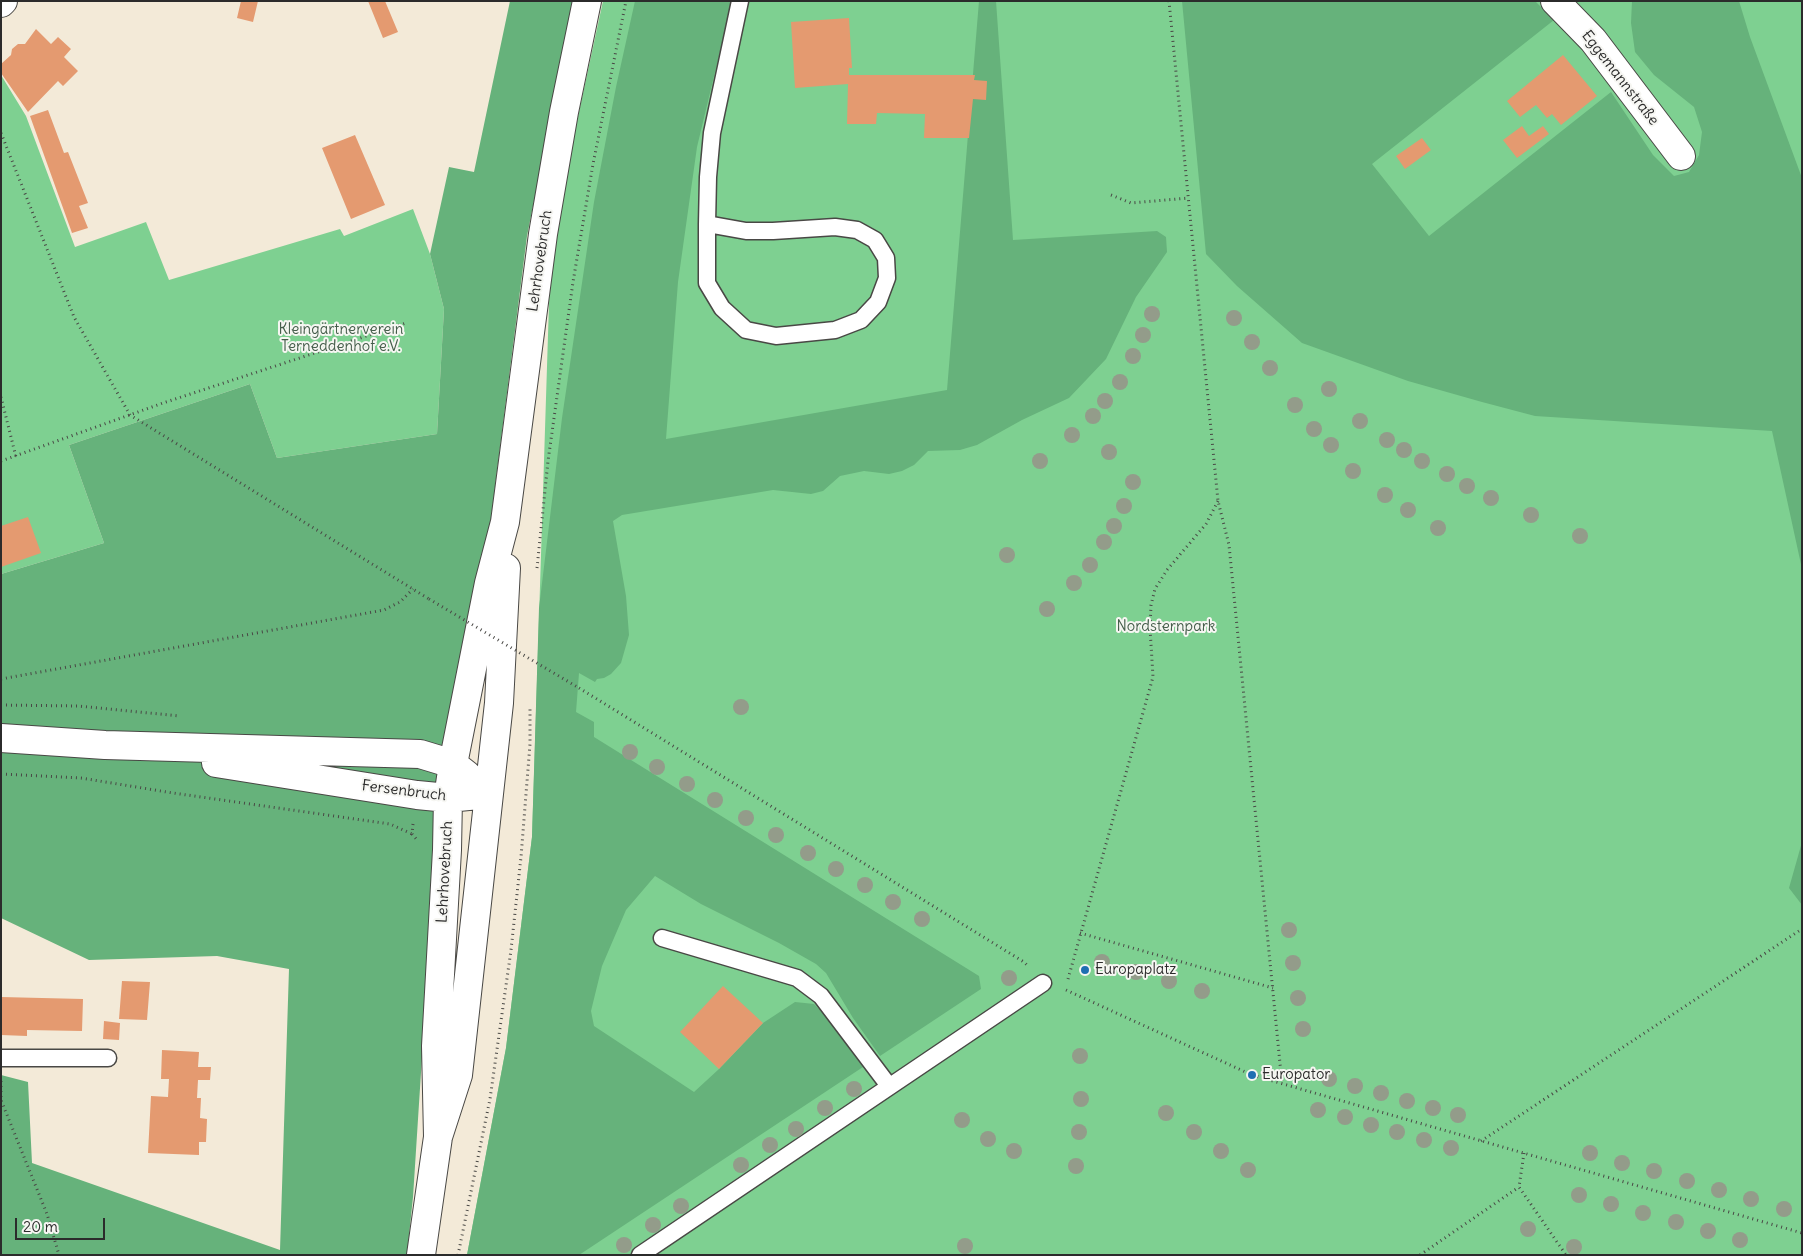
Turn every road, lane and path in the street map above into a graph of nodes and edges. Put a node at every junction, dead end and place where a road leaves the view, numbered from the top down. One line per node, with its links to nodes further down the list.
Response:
1 (588, 1): 17 (street, Lehrhovebruch)
2 (626, 1): 18 (path)
3 (740, 1): 10 (lane)
4 (1169, 1): 9 (path)
5 (1555, 1): 7 (street, Eggemannstraße)
6 (1, 134): 13 (path)
7 (1681, 156)
8 (1111, 195): 9 (path)
9 (1189, 198): 16 (path)
10 (707, 224): 10 (lane)
11 (406, 324): 13 (path)
12 (1, 397): 14 (path)
13 (130, 415): 14 (path); 19 (path)
14 (16, 456): 15 (path)
15 (1, 461)
16 (1218, 501): 32 (path); 35 (path)
17 (505, 522): 26 (street, Lehrhovebruch); 28 (street, Lehrhovebruch)
18 (536, 574)
19 (413, 589): 22 (path); 34 (path, bridge)
20 (532, 659): 21 (path)
21 (531, 668)
22 (1, 679)
23 (530, 706): 48 (path)
24 (1, 738): 25 (street, Fersenbruch)
25 (105, 745): 26 (street, Fersenbruch); 29 (street, Fersenbruch)
26 (453, 764): 28 (street, Fersenbruch); 29 (street, Lehrhovebruch)
27 (1, 774): 30 (path)
28 (489, 794): 29 (street, Fersenbruch); 41 (street, Lehrhovebruch)
29 (448, 798): 41 (street, Lehrhovebruch)
30 (412, 834)
31 (1802, 929): 42 (path)
32 (1080, 933): 35 (path); 36 (path)
33 (662, 938): 40 (lane)
34 (1043, 984): 36 (path); 40 (lane)
35 (1273, 988): 39 (path)
36 (1065, 990): 39 (path)
37 (1, 1058): 38 (lane); 46 (path)
38 (108, 1058)
39 (1282, 1084): 42 (path)
40 (889, 1086): 49 (lane)
41 (438, 1137): 47 (street, Lehrhovebruch)
42 (1481, 1141): 43 (path)
43 (1524, 1153): 44 (path); 45 (path)
44 (1519, 1187): 50 (path); 51 (path)
45 (1802, 1233)
46 (59, 1255)
47 (421, 1255)
48 (458, 1255)
49 (640, 1255)
50 (1420, 1255)
51 (1566, 1255)

